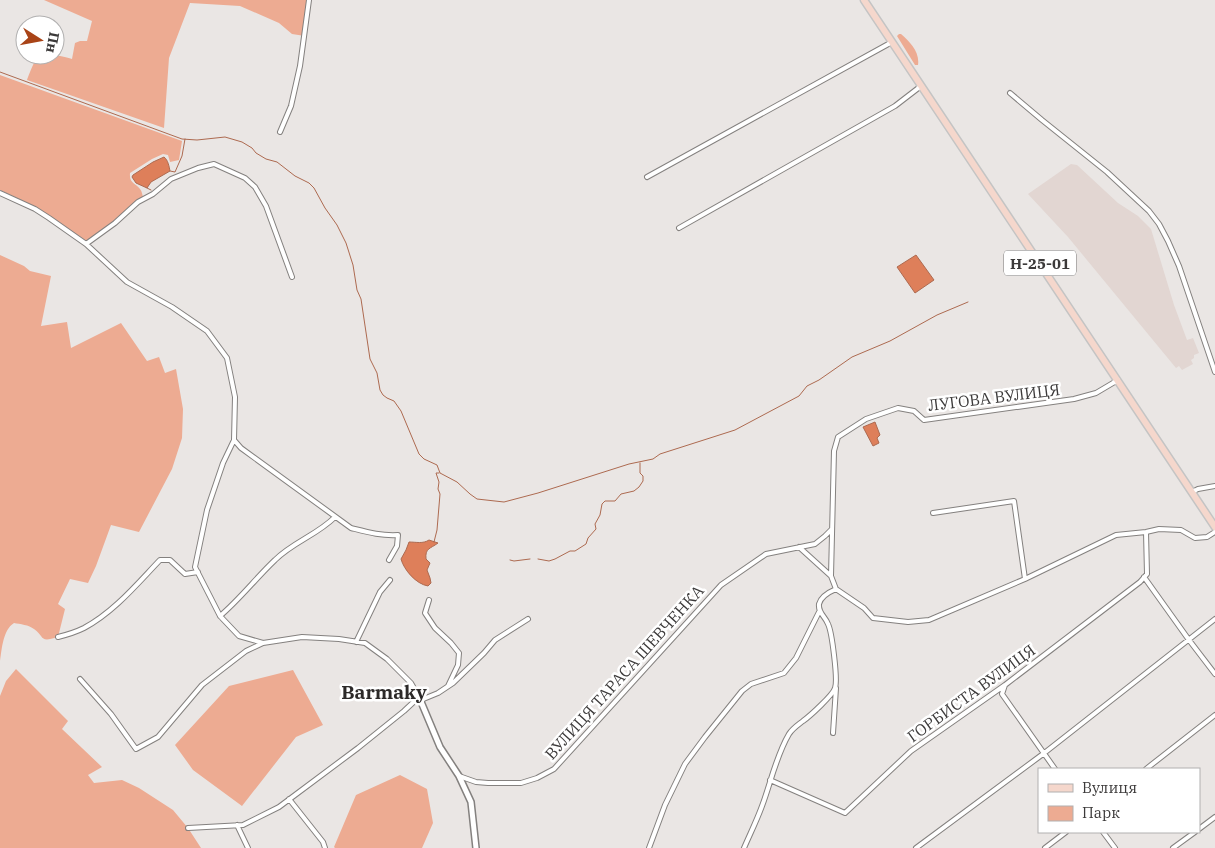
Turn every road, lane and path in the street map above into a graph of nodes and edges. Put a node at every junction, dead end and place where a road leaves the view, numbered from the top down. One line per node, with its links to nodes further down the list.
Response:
1 (309, 0): 6 (street)
2 (864, 0): 3 (main road, Н-25-01)
3 (892, 42): 4 (main road, Н-25-01); 7 (street)
4 (921, 86): 9 (street); 13 (main road, Н-25-01)
5 (1010, 93): 12 (street)
6 (280, 132)
7 (647, 177)
8 (0, 193): 10 (street)
9 (679, 228)
10 (86, 244): 11 (street); 14 (street)
11 (292, 277)
12 (1215, 372)
13 (1118, 380): 16 (main road, Н-25-01); 20 (street, ЛУГОВА ВУЛИЦЯ)
14 (234, 440): 18 (street); 25 (street)
15 (1215, 486): 16 (street)
16 (1192, 492): 19 (main road, Н-25-01)
17 (933, 513): 29 (street)
18 (336, 517): 24 (street); 33 (street)
19 (1215, 527)
20 (832, 529): 23 (street, ВУЛИЦЯ ТАРАСА ШЕВЧЕНКА); 26 (street, ЛУГОВА ВУЛИЦЯ)
21 (1146, 532): 22 (street); 27 (street); 29 (street)
22 (1215, 532)
23 (799, 547): 26 (street); 51 (street, ВУЛИЦЯ ТАРАСА ШЕВЧЕНКА)
24 (389, 560)
25 (198, 572): 33 (street); 36 (street)
26 (831, 576): 30 (street)
27 (1144, 577): 37 (street); 42 (street, ГОРБИСТА ВУЛИЦЯ)
28 (390, 580): 39 (street)
29 (1025, 580): 30 (street)
30 (836, 589): 32 (street)
31 (429, 600): 43 (street)
32 (819, 612): 44 (street); 65 (street)
33 (220, 616): 38 (street)
34 (528, 619): 43 (street)
35 (1215, 619): 37 (street)
36 (58, 637)
37 (1188, 640): 40 (street); 48 (street)
38 (264, 642): 39 (street); 41 (street)
39 (356, 642): 45 (street)
40 (1215, 674)
41 (80, 679)
42 (1005, 685): 48 (street); 52 (street, ГОРБИСТА ВУЛИЦЯ)
43 (448, 686): 45 (street)
44 (836, 686): 47 (street); 52 (street)
45 (420, 699): 51 (street); 53 (street)
46 (1215, 715): 50 (street)
47 (833, 733)
48 (1043, 754): 49 (street); 67 (street)
49 (1054, 768)
50 (1147, 768)
51 (459, 776): 64 (street)
52 (770, 780): 61 (street)
53 (289, 799): 55 (street); 63 (street)
54 (1215, 816): 57 (street)
55 (237, 825): 56 (street); 62 (street)
56 (188, 828)
57 (1200, 828)
58 (1065, 833): 68 (street)
59 (1104, 833): 69 (street)
60 (1193, 833): 70 (street)
61 (745, 846): 66 (street)
62 (248, 848)
63 (325, 848)
64 (476, 848)
65 (649, 848)
66 (751, 848)
67 (916, 848)
68 (1045, 848)
69 (1115, 848)
70 (1173, 848)

